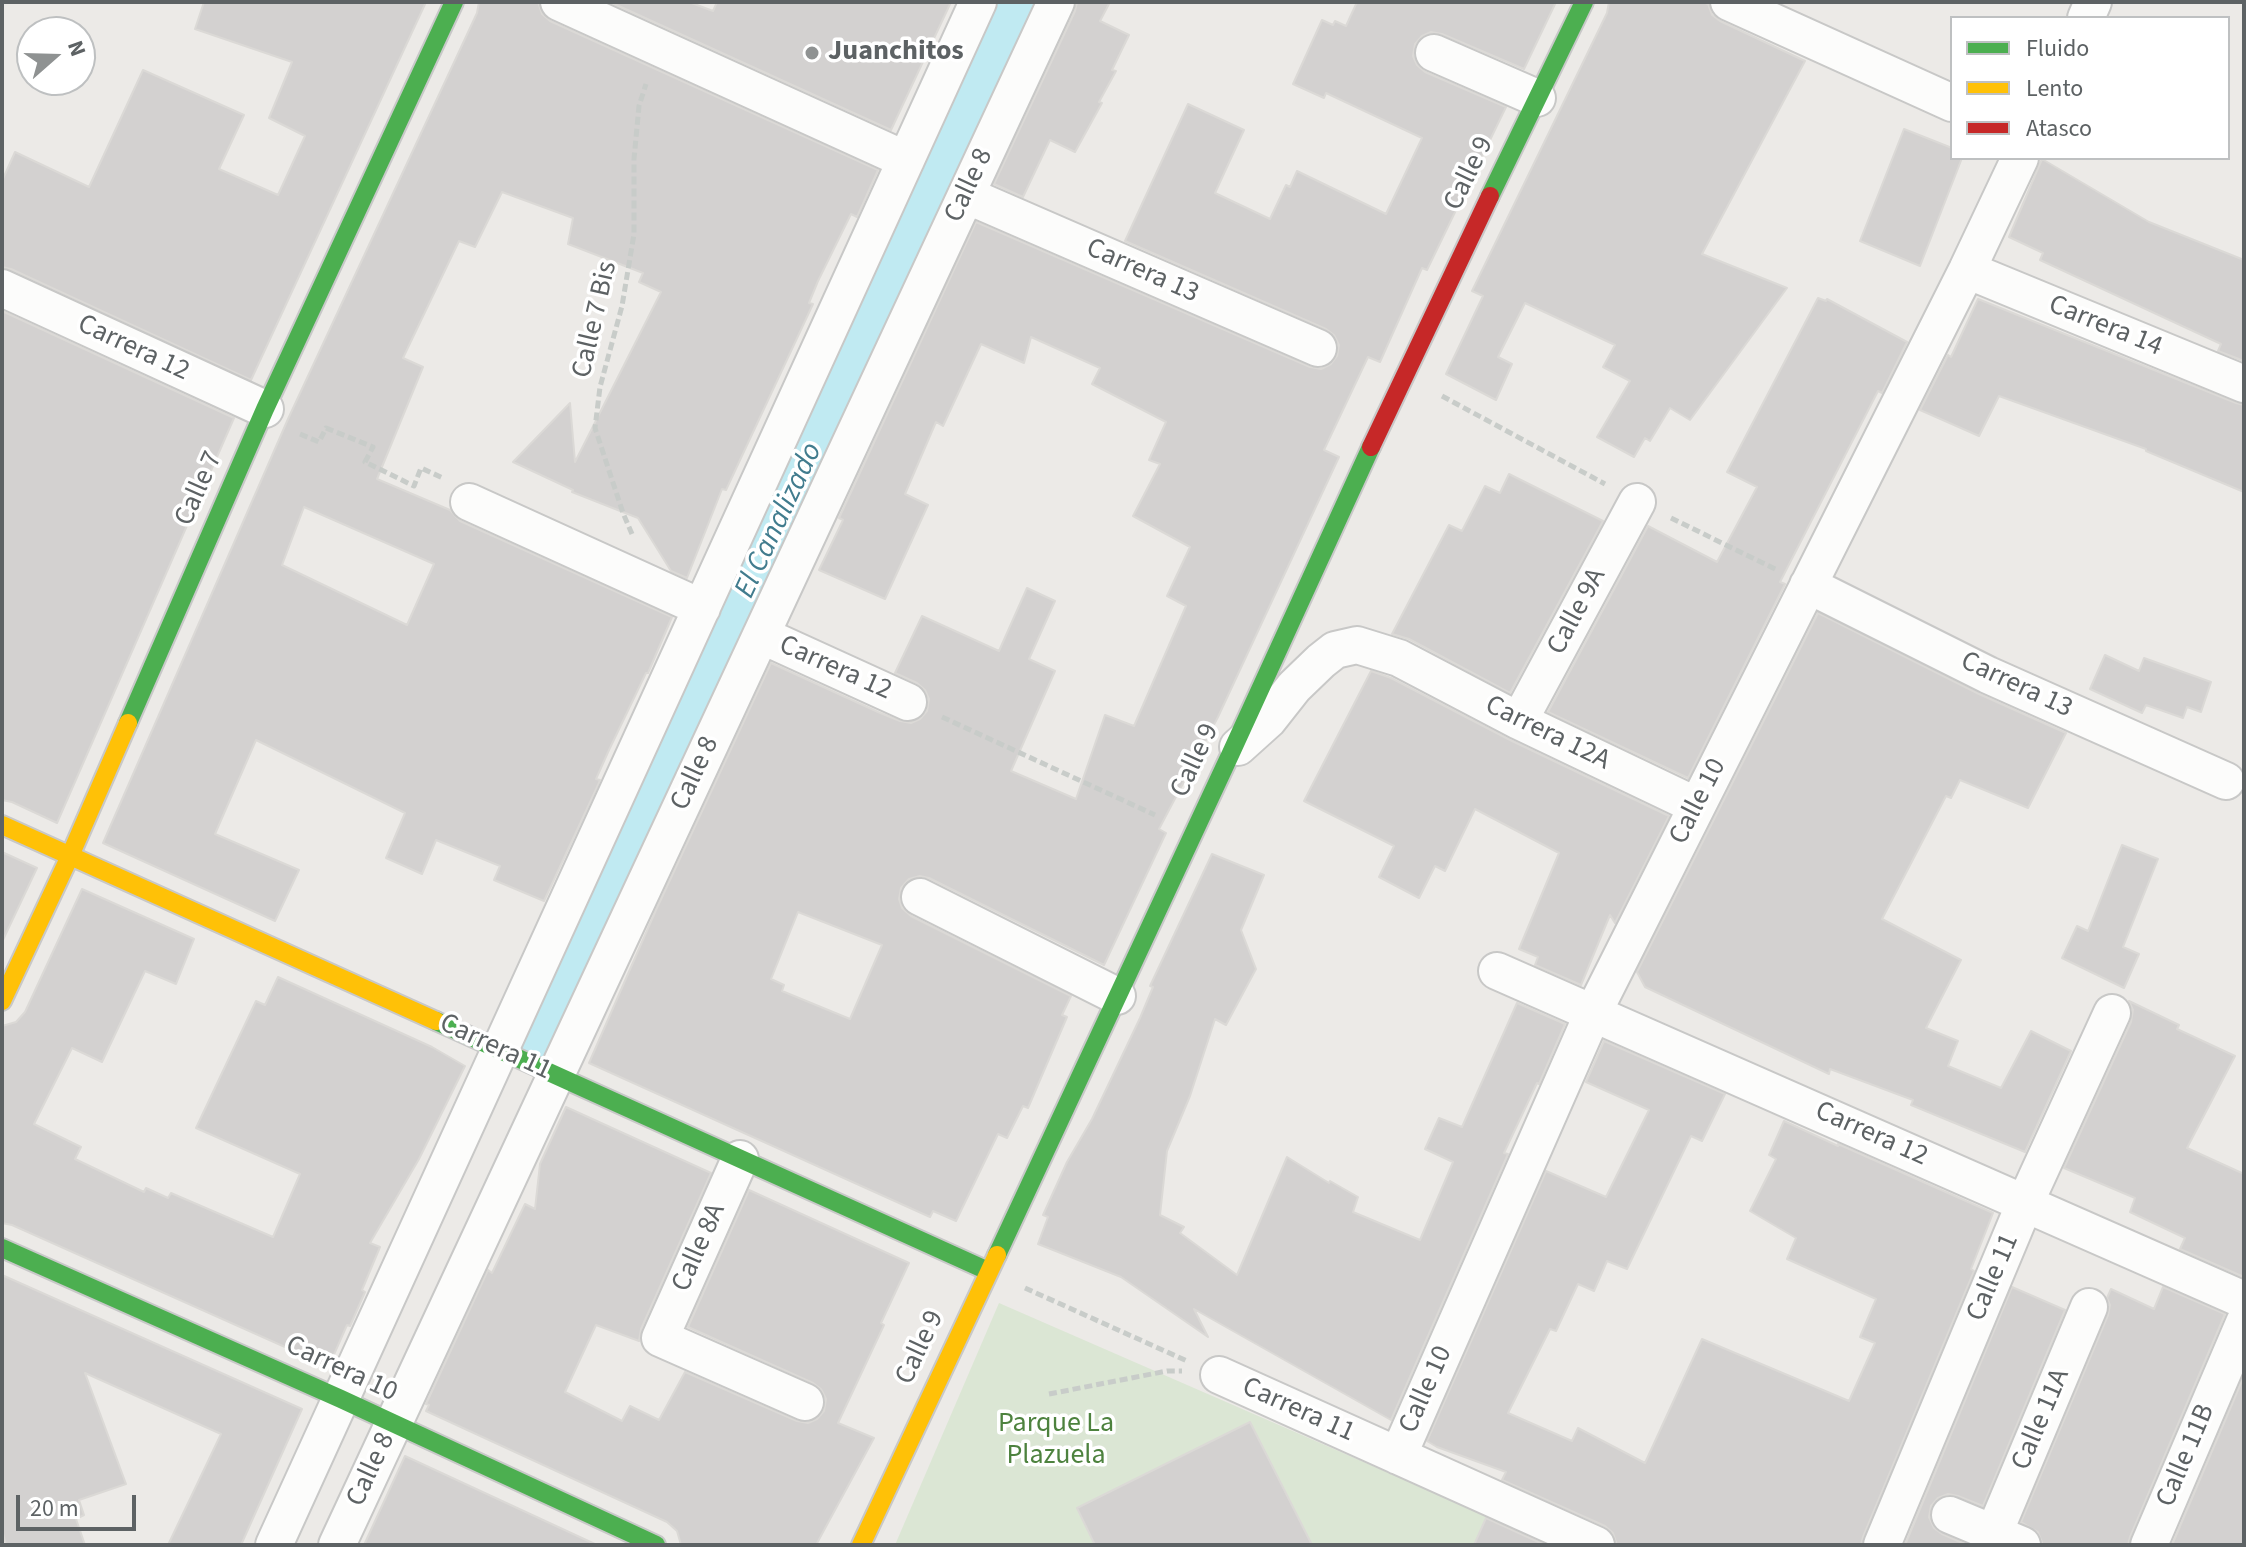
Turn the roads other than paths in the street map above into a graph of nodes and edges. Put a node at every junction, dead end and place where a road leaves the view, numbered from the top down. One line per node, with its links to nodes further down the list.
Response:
1 (454, 2): 17 (street, Calle 7)
2 (559, 2): 10 (street)
3 (978, 2): 10 (street, Calle 8)
4 (1056, 2): 12 (street, Calle 8)
5 (1584, 2): 8 (street, Calle 9)
6 (1729, 2): 9 (street)
7 (1434, 53): 8 (street)
8 (1537, 98): 25 (street, Calle 9)
9 (1950, 102)
10 (906, 160): 21 (street, Calle 8)
11 (2019, 160): 13 (street, Calle 10)
12 (966, 195): 15 (street, Carrera 13); 22 (street, Calle 8)
13 (1967, 270): 16 (street, Carrera 14); 20 (street, Calle 10)
14 (2, 288): 17 (street, Carrera 12)
15 (1318, 348)
16 (2244, 384)
17 (265, 409): 29 (street, Calle 7)
18 (469, 502): 21 (street)
19 (1637, 502): 24 (street, Calle 9A)
20 (1808, 585): 26 (street, Carrera 13); 27 (street, Calle 10)
21 (702, 608): 36 (street, Calle 8)
22 (761, 635): 23 (street, Carrera 12); 37 (street, Calle 8)
23 (908, 702)
24 (1519, 721): 25 (street, Carrera 12A); 27 (street, Carrera 12A)
25 (1231, 753): 32 (street, Calle 9)
26 (2226, 781)
27 (1697, 806): 34 (street, Calle 10)
28 (2, 825): 29 (street, Carrera 11)
29 (70, 856): 33 (street, Calle 7); 36 (street, Carrera 11)
30 (920, 897): 32 (street)
31 (1497, 971): 34 (street, Carrera 12)
32 (1117, 996): 41 (street, Calle 9)
33 (2, 1001)
34 (1593, 1013): 39 (street, Carrera 12); 49 (street, Calle 10)
35 (2112, 1013): 39 (street, Calle 11)
36 (500, 1050): 37 (street, Carrera 11); 46 (street, Calle 8)
37 (556, 1075): 38 (street, Carrera 11); 48 (street, Calle 8)
38 (740, 1159): 41 (street, Carrera 11); 47 (street, Calle 8A)
39 (2025, 1203): 42 (street, Carrera 12); 57 (street, Calle 11)
40 (2, 1248): 46 (street, Carrera 10)
41 (988, 1271): 55 (street, Calle 9)
42 (2244, 1300)
43 (2089, 1307): 51 (street, Calle 11A)
44 (2244, 1323): 58 (street, Calle 11B)
45 (1219, 1375): 49 (street, Carrera 11)
46 (341, 1399): 48 (street, Carrera 10); 52 (street, Calle 8)
47 (805, 1402)
48 (393, 1424): 53 (street, Calle 8); 54 (street, Carrera 10)
49 (1398, 1456): 56 (street, Carrera 11)
50 (1950, 1515): 51 (street)
51 (2008, 1539)
52 (274, 1545)
53 (337, 1545)
54 (656, 1545)
55 (861, 1545)
56 (1596, 1545)
57 (1882, 1545)
58 (2149, 1545)

